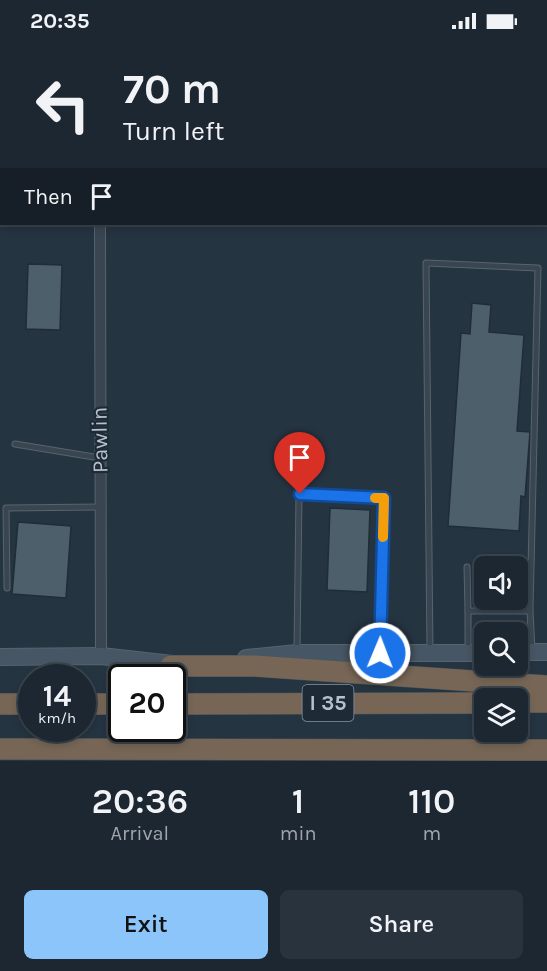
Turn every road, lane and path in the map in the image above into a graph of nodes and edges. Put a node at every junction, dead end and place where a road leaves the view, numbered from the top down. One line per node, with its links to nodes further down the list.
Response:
1 (100, 225): 3 (street, Pawlin)
2 (15, 444): 3 (lane)
3 (100, 458): 4 (street, Pawlin)
4 (101, 507): 6 (lane); 15 (street, Pawlin)
5 (467, 567): 8 (lane)
6 (7, 588)
7 (530, 610): 8 (lane); 10 (lane); 11 (lane)
8 (468, 611): 9 (lane)
9 (474, 642)
10 (430, 652): 13 (main road); 14 (main road)
11 (532, 652)
12 (297, 653): 13 (main road); 13 (lane); 18 (main road)
13 (380, 653)
14 (474, 653)
15 (101, 656): 16 (main road); 17 (main road)
16 (0, 657)
17 (157, 664)
18 (186, 664)
19 (186, 666): 20 (highway)
20 (547, 686)
21 (528, 702): 22 (highway)
22 (547, 702)
23 (474, 703): 25 (highway, I 35)
24 (18, 704): 26 (highway)
25 (186, 704)
26 (0, 705)
27 (0, 749): 28 (highway, I 35)
28 (504, 750): 29 (highway, I 35); 30 (highway)
29 (547, 750)
30 (419, 761)

